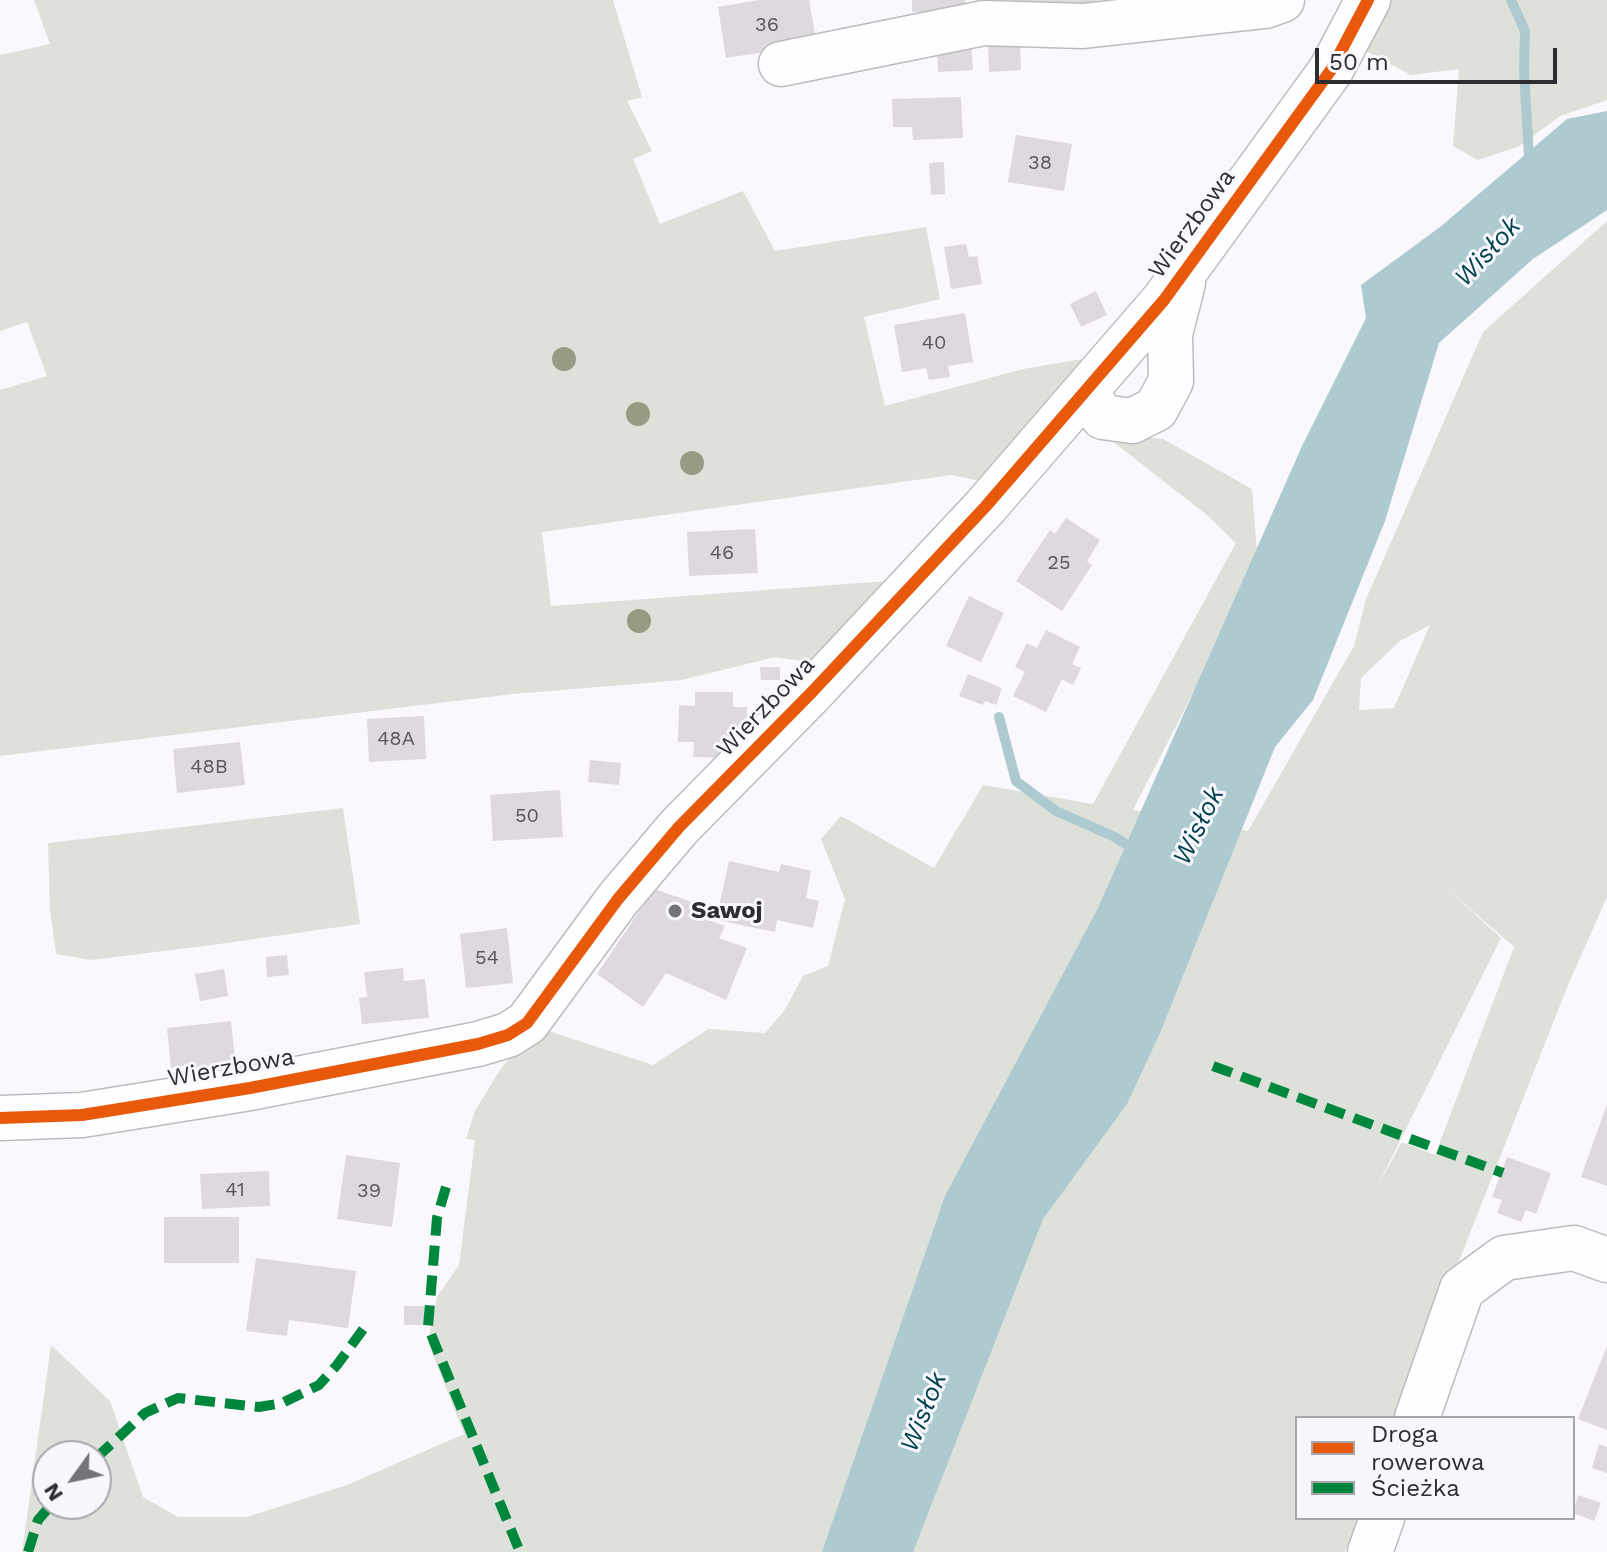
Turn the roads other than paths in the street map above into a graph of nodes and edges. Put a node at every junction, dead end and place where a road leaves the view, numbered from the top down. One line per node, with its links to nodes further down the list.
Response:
1 (1282, 0): 3 (street)
2 (1368, 0): 4 (street, Wierzbowa)
3 (781, 64)
4 (1187, 270): 5 (street, Wierzbowa); 5 (street)
5 (1085, 393): 6 (street, Wierzbowa)
6 (0, 1118)
7 (1607, 1260): 8 (street)
8 (1418, 1416)
9 (1381, 1520): 10 (street)
10 (1370, 1552)

